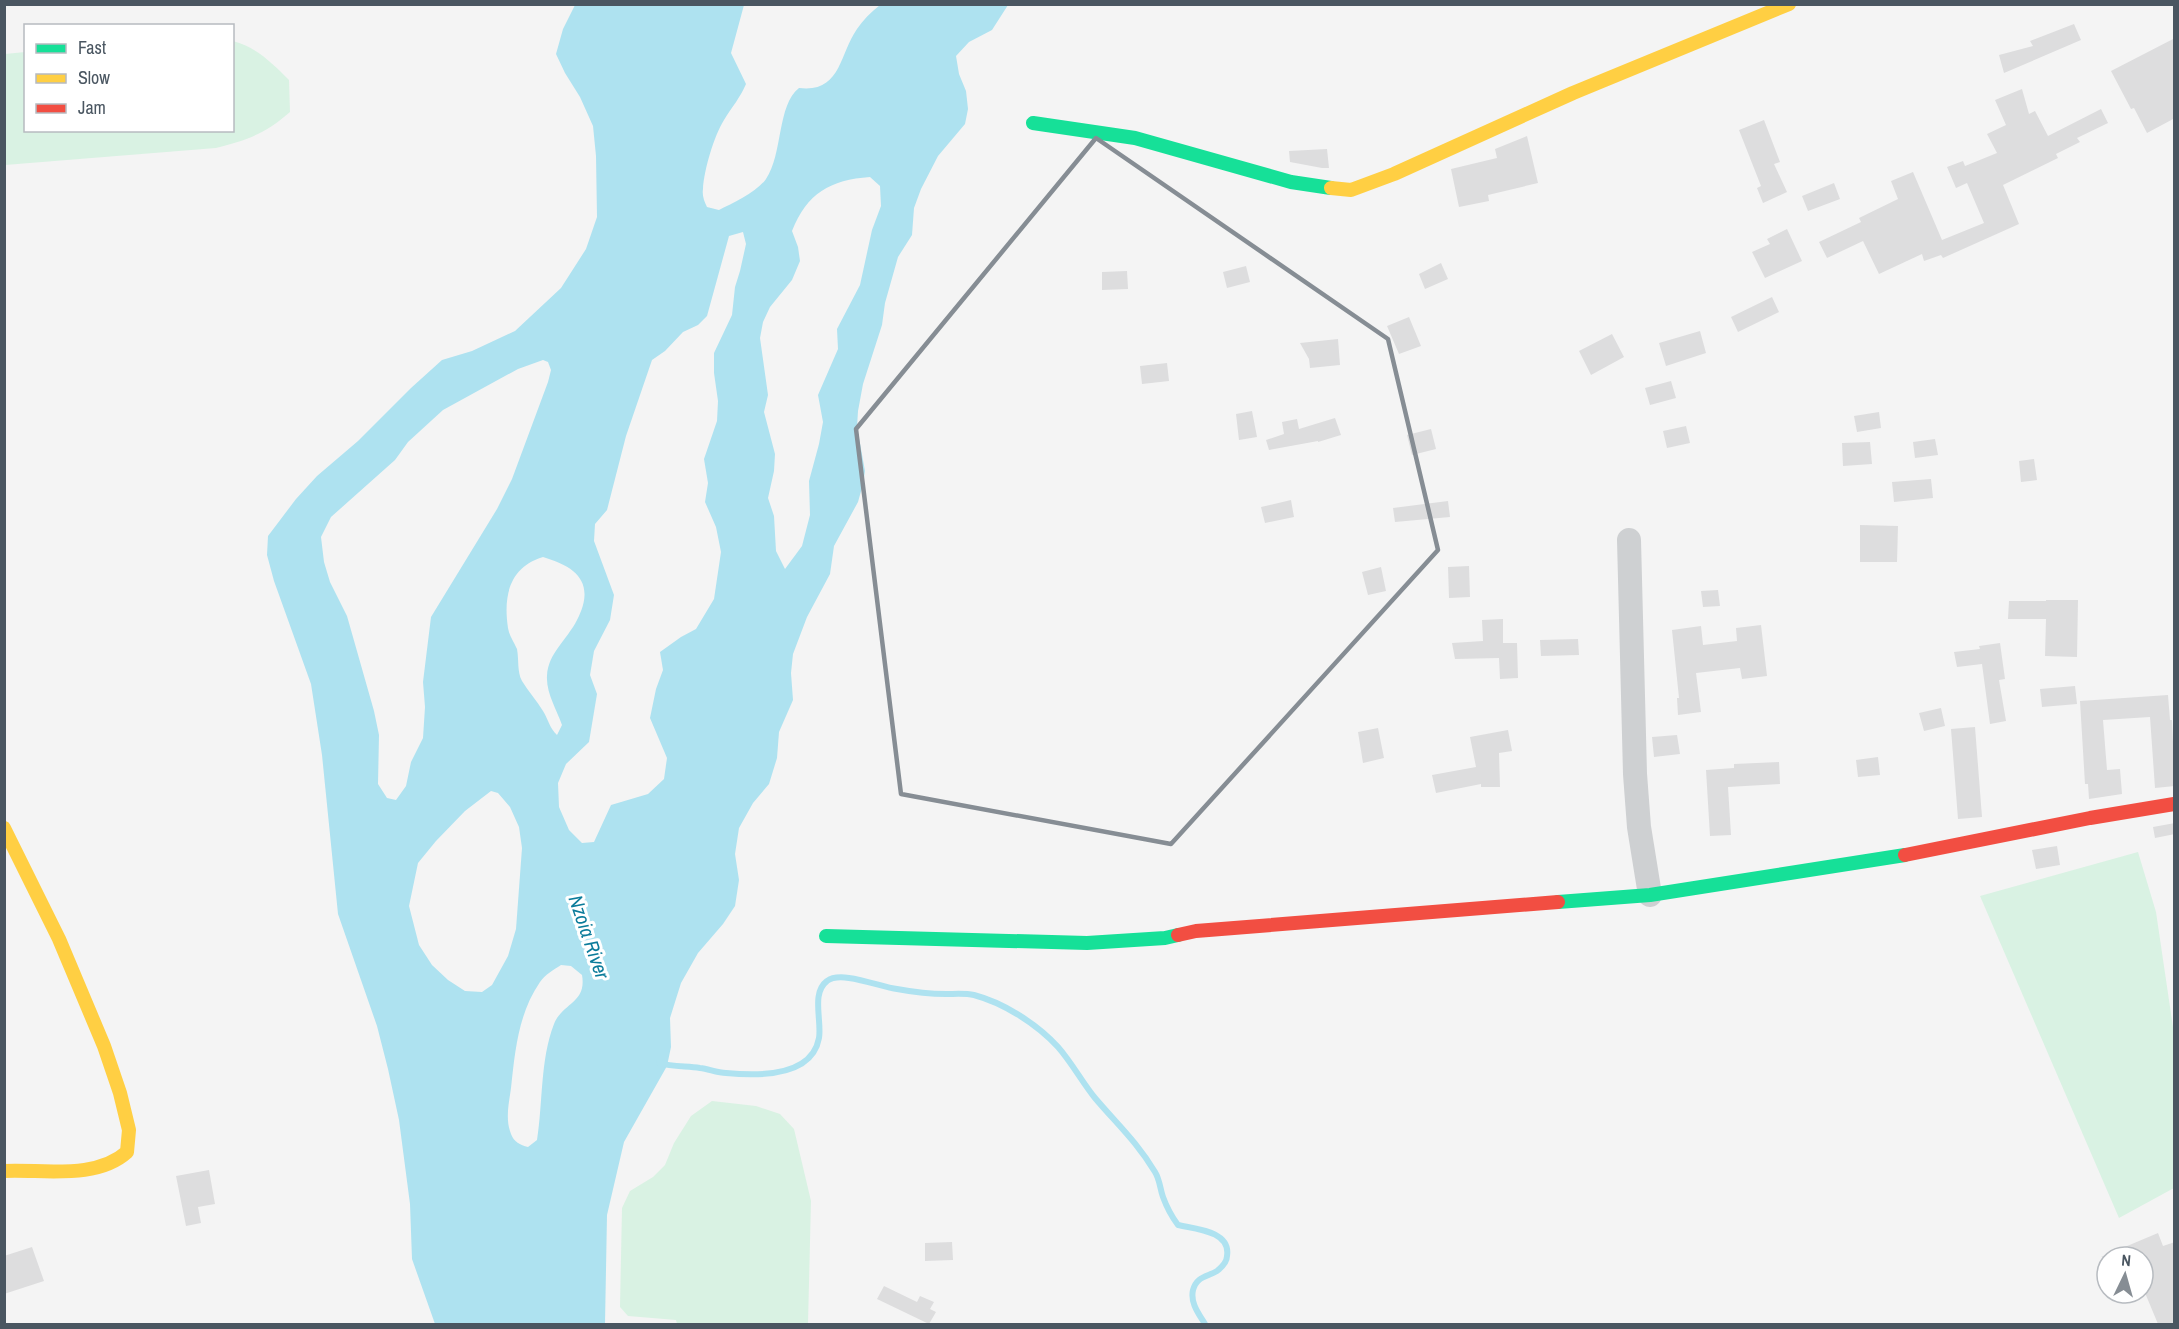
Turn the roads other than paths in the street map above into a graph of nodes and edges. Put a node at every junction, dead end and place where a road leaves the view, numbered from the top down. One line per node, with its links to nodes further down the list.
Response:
1 (1789, 4): 2 (street)
2 (1033, 123)
3 (1629, 540): 6 (street)
4 (2175, 804): 6 (street)
5 (4, 828): 8 (street)
6 (1650, 895): 7 (street)
7 (826, 936)
8 (4, 1171)

